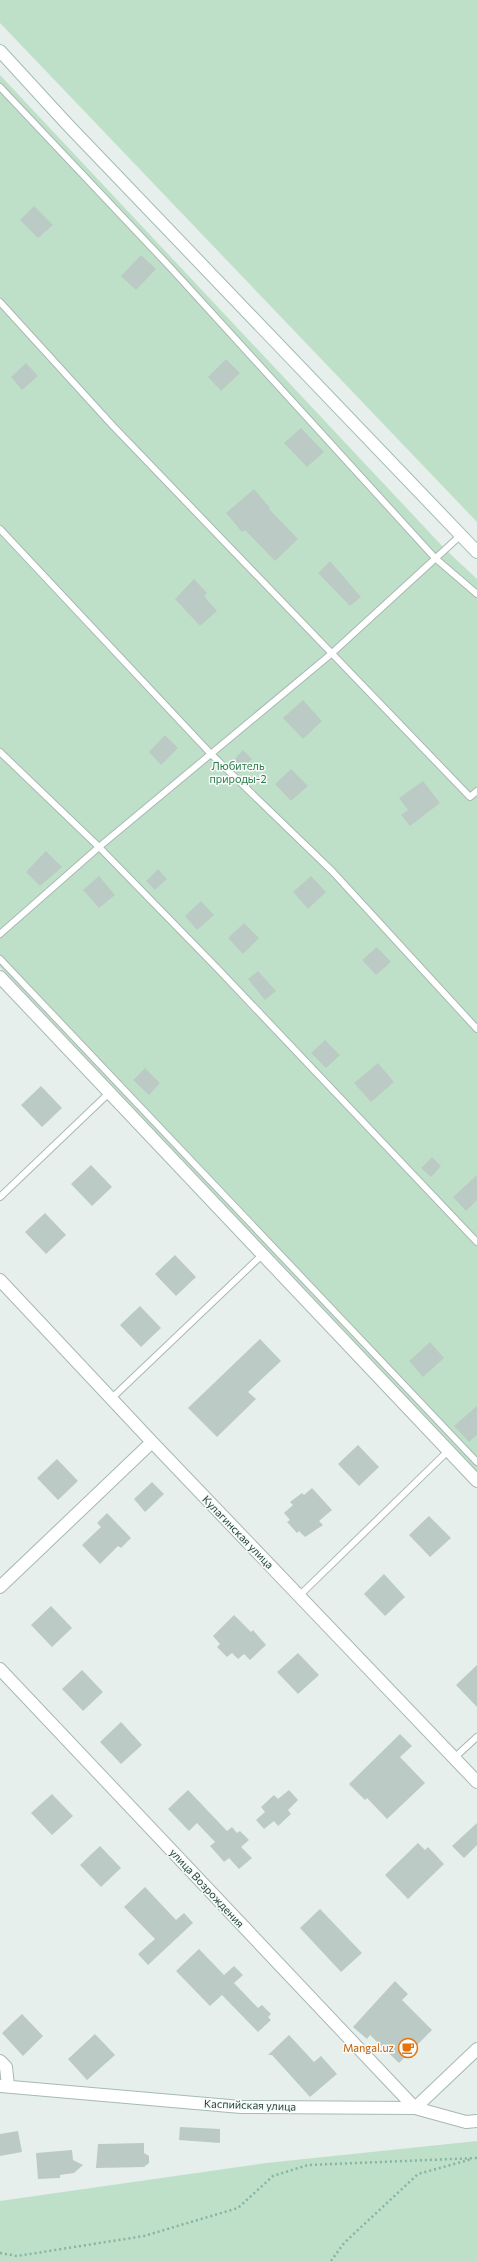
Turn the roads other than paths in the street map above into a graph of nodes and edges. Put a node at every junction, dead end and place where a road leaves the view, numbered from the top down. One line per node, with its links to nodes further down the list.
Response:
1 (0, 51): 5 (street)
2 (0, 86): 7 (lane)
3 (0, 302): 9 (lane)
4 (0, 529): 11 (lane)
5 (461, 535): 6 (street); 7 (lane)
6 (477, 552)
7 (435, 558): 8 (lane); 9 (lane)
8 (477, 594)
9 (331, 654): 11 (lane); 12 (lane)
10 (0, 752): 13 (lane)
11 (211, 754): 13 (lane); 17 (lane)
12 (477, 791)
13 (99, 847): 14 (lane); 20 (lane)
14 (0, 934)
15 (0, 959): 26 (lane)
16 (0, 978): 18 (street)
17 (477, 1029)
18 (109, 1093): 19 (lane); 21 (street)
19 (0, 1197)
20 (477, 1242)
21 (262, 1255): 23 (lane); 25 (street)
22 (0, 1280): 23 (street, Кулагинская улица)
23 (112, 1398): 24 (street, Кулагинская улица)
24 (152, 1442): 28 (street); 29 (street, Кулагинская улица)
25 (449, 1450): 27 (street); 29 (lane)
26 (477, 1462)
27 (477, 1481)
28 (0, 1587)
29 (300, 1595): 32 (street, Кулагинская улица)
30 (0, 1669): 37 (street, улица Возрождения)
31 (477, 1737): 32 (lane)
32 (454, 1758): 33 (street, Кулагинская улица)
33 (477, 1782)
34 (477, 2049): 37 (street)
35 (0, 2061): 36 (street)
36 (4, 2086): 37 (street, Каспийская улица)
37 (415, 2108): 38 (street, Каспийская улица)
38 (477, 2121)

